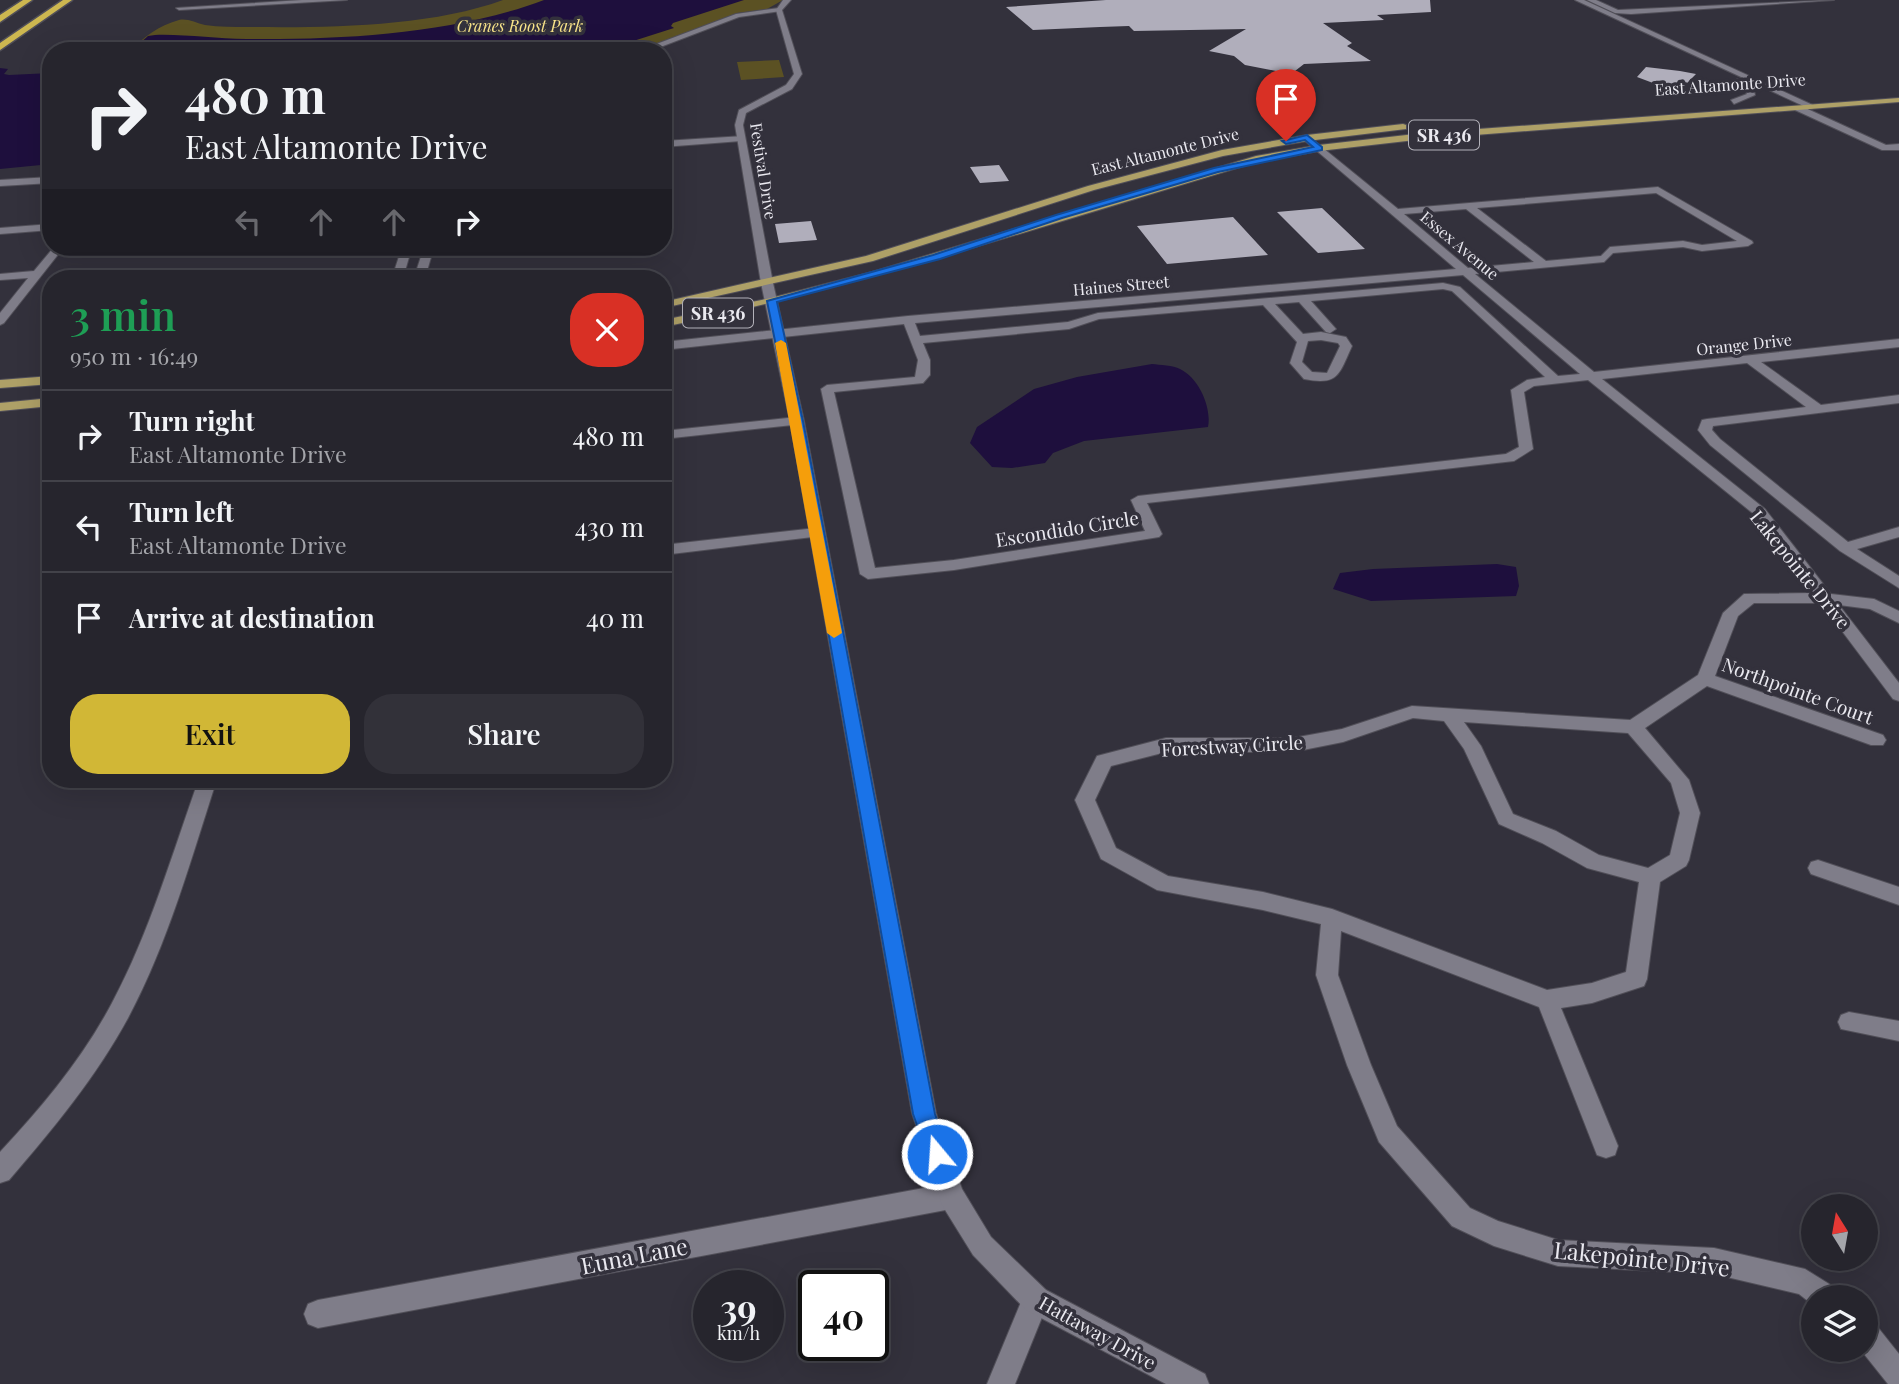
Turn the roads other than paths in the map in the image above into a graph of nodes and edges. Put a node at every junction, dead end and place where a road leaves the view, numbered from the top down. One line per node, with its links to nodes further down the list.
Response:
1 (20, 0): 12 (highway)
2 (51, 0): 11 (highway)
3 (68, 0): 17 (highway)
4 (184, 0): 5 (street)
5 (344, 0)
6 (788, 0): 13 (street)
7 (1565, 0): 18 (street)
8 (1578, 0): 20 (street)
9 (1590, 0): 10 (street)
10 (1831, 0)
11 (33, 7): 12 (highway); 15 (highway)
12 (12, 10): 14 (highway)
13 (779, 10): 16 (street); 34 (street, Festival Drive)
14 (0, 19)
15 (0, 31)
16 (666, 42)
17 (0, 47)
18 (1740, 81): 22 (street); 25 (street)
19 (1809, 96): 20 (main road, East Altamonte Drive)
20 (1792, 98): 22 (main road, East Altamonte Drive); 27 (street)
21 (1768, 99): 22 (main road, East Altamonte Drive)
22 (1779, 99): 28 (street)
23 (1756, 100): 25 (main road, East Altamonte Drive)
24 (1899, 100): 27 (main road, SR 436)
25 (1734, 102): 26 (main road, East Altamonte Drive)
26 (1720, 103)
27 (1813, 107): 28 (main road, SR 436); 37 (street)
28 (1798, 108): 29 (main road, SR 436); 31 (street)
29 (1760, 111): 31 (main road); 32 (main road, SR 436)
30 (1553, 115): 32 (main road)
31 (1821, 118): 37 (street)
32 (1570, 125): 38 (main road, SR 436)
33 (1408, 126): 35 (main road, East Altamonte Drive / SR 436)
34 (741, 138): 36 (street); 50 (street, Festival Drive)
35 (1307, 138): 38 (street, Essex Avenue); 50 (main road, East Altamonte Drive / SR 436)
36 (672, 143)
37 (1899, 147)
38 (1319, 148): 42 (street, Essex Avenue); 52 (main road, East Altamonte Drive / SR 436)
39 (42, 181): 40 (street)
40 (0, 183)
41 (1468, 206): 42 (street); 46 (street); 46 (street, Haines Street)
42 (1396, 212): 47 (street, Essex Avenue)
43 (42, 228): 44 (street)
44 (0, 231)
45 (52, 256): 48 (street)
46 (1545, 265): 47 (street, Haines Street)
47 (1466, 272): 56 (street, Haines Street); 66 (street, Essex Avenue)
48 (37, 274): 49 (street); 55 (street)
49 (0, 277)
50 (767, 283): 52 (street, Festival Drive); 54 (main road, East Altamonte Drive / SR 436)
51 (1301, 297): 53 (street); 59 (street); 67 (street)
52 (772, 301): 58 (main road, East Altamonte Drive / SR 436); 60 (street, Hattaway Drive)
53 (1266, 301): 61 (street); 62 (street)
54 (672, 303)
55 (5, 310): 57 (street)
56 (908, 320): 60 (street, Haines Street); 62 (street, Escondido Circle)
57 (0, 321)
58 (672, 322)
59 (1330, 329)
60 (778, 333): 64 (street, Haines Street); 74 (street, Hattaway Drive)
61 (1300, 338): 61 (street)
62 (916, 340): 67 (street, Escondido Circle)
63 (1899, 343): 65 (street, Orange Drive)
64 (672, 345)
65 (1749, 359): 66 (street, Orange Drive); 73 (street)
66 (1592, 377): 67 (street, Escondido Circle); 81 (street, Lakepointe Drive)
67 (1555, 380)
68 (42, 381): 69 (main road)
69 (0, 384)
70 (1899, 399): 73 (street)
71 (42, 403): 72 (main road)
72 (0, 407)
73 (1818, 409): 78 (street)
74 (797, 421): 75 (street); 77 (street, Hattaway Drive)
75 (672, 434)
76 (1899, 532): 78 (street)
77 (816, 533): 79 (street); 98 (street, Hattaway Drive)
78 (1845, 548): 80 (street)
79 (672, 549)
80 (1899, 583)
81 (1822, 597): 82 (street); 83 (street); 84 (street, Lakepointe Drive)
82 (1899, 618)
83 (1705, 679): 86 (street); 87 (street, Northpointe Court)
84 (1899, 695)
85 (1449, 714): 86 (street, Forestway Circle); 90 (street); 92 (street, Forestway Circle)
86 (1633, 727): 90 (street)
87 (1877, 740)
88 (205, 788): 97 (street)
89 (1818, 869): 91 (street)
90 (1650, 877): 93 (street, Forestway Circle)
91 (1899, 896)
92 (1332, 918): 93 (street, Forestway Circle); 99 (street, Lakepointe Drive)
93 (1547, 1000): 96 (street)
94 (1849, 1022): 95 (street)
95 (1899, 1031)
96 (1606, 1146)
97 (0, 1171)
98 (951, 1196): 100 (street, Hattaway Drive); 101 (street, Euna Lane)
99 (1809, 1285)
100 (1036, 1300): 104 (street); 105 (street, Hattaway Drive)
101 (318, 1314)
102 (1878, 1350): 103 (street)
103 (1899, 1376)
104 (1001, 1384)
105 (1195, 1384)

